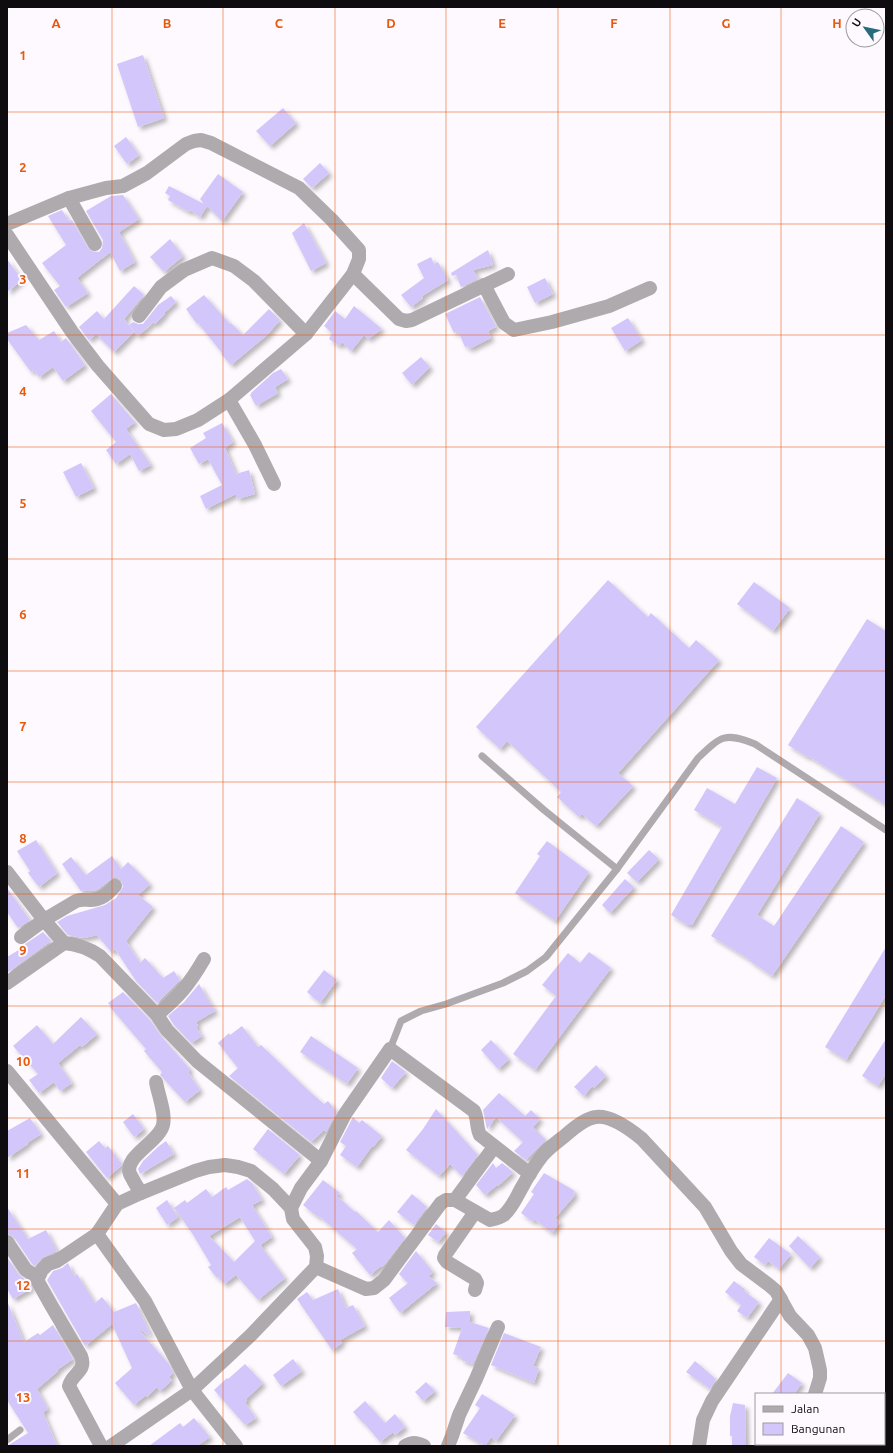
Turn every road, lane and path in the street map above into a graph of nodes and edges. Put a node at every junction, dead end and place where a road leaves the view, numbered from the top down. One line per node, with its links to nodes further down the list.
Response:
1 (69, 198): 2 (street); 4 (street); 5 (street)
2 (7, 224)
3 (7, 235): 11 (street)
4 (95, 244)
5 (353, 274): 7 (street); 10 (street)
6 (508, 274): 7 (street)
7 (484, 285): 8 (street)
8 (650, 288)
9 (139, 316): 10 (street)
10 (306, 334): 11 (street)
11 (229, 400): 12 (street)
12 (274, 484)
13 (482, 756): 15 (lane)
14 (886, 830): 15 (lane)
15 (617, 869): 24 (lane)
16 (7, 872): 18 (street)
17 (115, 886): 18 (street)
18 (44, 920): 19 (street); 20 (street)
19 (21, 937)
20 (64, 943): 22 (street); 23 (street)
21 (204, 960): 23 (street)
22 (7, 983)
23 (157, 1015): 28 (street)
24 (390, 1049): 27 (street); 28 (street)
25 (7, 1071): 32 (street)
26 (156, 1082): 30 (street)
27 (494, 1147): 29 (street); 31 (street)
28 (321, 1161): 33 (street)
29 (530, 1174): 34 (street); 40 (street)
30 (141, 1193): 32 (street); 33 (street)
31 (455, 1200): 34 (street); 37 (street)
32 (117, 1204): 35 (street)
33 (291, 1208): 37 (street)
34 (475, 1212): 39 (street)
35 (97, 1234): 38 (street); 42 (street)
36 (7, 1242): 38 (street)
37 (316, 1267): 42 (street)
38 (37, 1280): 46 (street)
39 (475, 1290)
40 (780, 1299): 43 (street); 52 (street)
41 (498, 1327): 51 (street)
42 (192, 1390): 47 (street); 48 (street)
43 (815, 1393)
44 (20, 1430): 45 (lane)
45 (7, 1440)
46 (101, 1446)
47 (111, 1446)
48 (236, 1446)
49 (405, 1446): 50 (street)
50 (424, 1446)
51 (448, 1446)
52 (699, 1446)

